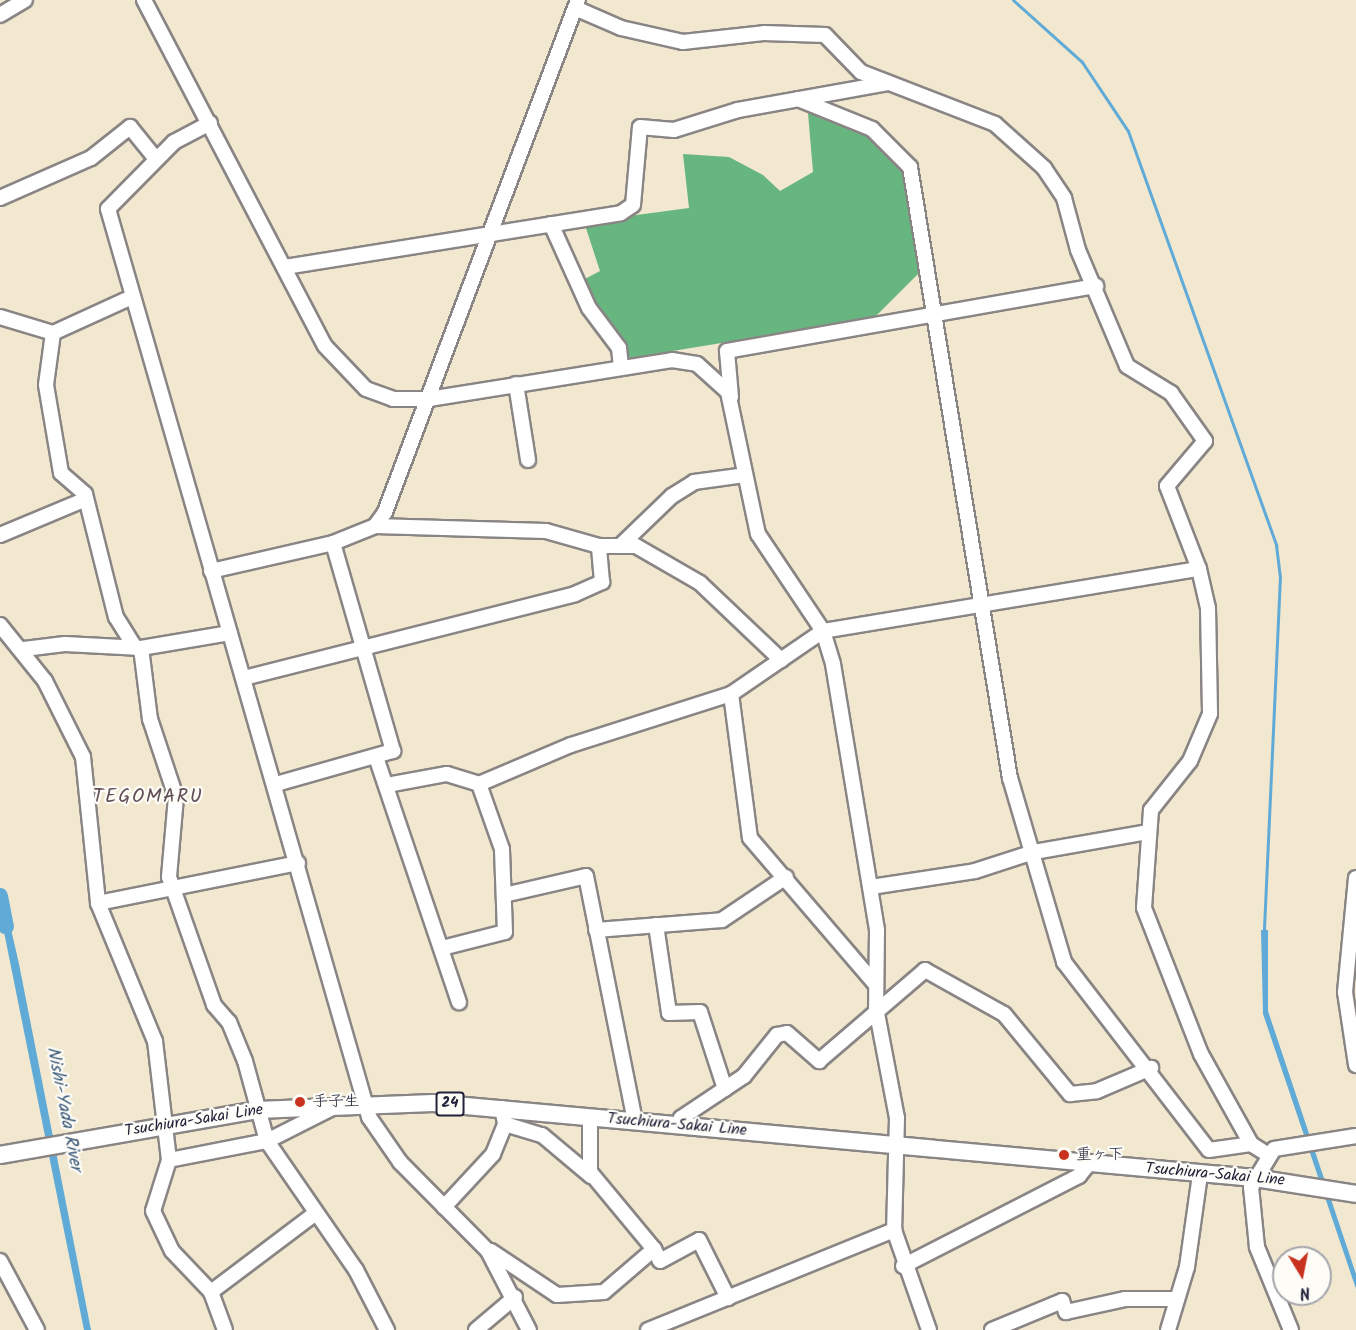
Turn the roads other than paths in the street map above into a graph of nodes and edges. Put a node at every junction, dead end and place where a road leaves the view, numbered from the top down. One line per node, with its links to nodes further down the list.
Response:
1 (25, 0): 4 (street)
2 (144, 0): 7 (street)
3 (577, 4): 5 (street); 11 (street)
4 (0, 15)
5 (890, 83): 6 (street); 13 (street)
6 (798, 99): 10 (street); 15 (street)
7 (210, 123): 8 (street); 12 (street)
8 (156, 159): 9 (street); 14 (street)
9 (0, 198)
10 (550, 224): 11 (street); 18 (street)
11 (492, 232): 12 (street); 20 (street)
12 (285, 267): 20 (street)
13 (1096, 286): 15 (street); 30 (street)
14 (132, 297): 17 (street); 31 (street)
15 (936, 312): 21 (street); 32 (street)
16 (0, 317): 17 (street)
17 (53, 333): 24 (street)
18 (621, 366): 19 (street); 21 (street)
19 (516, 384): 20 (street); 22 (street)
20 (429, 399): 25 (street)
21 (731, 399): 23 (street)
22 (528, 460)
23 (745, 475): 28 (street); 34 (street)
24 (86, 499): 26 (street); 36 (street)
25 (375, 526): 27 (street); 29 (street)
26 (0, 535)
27 (333, 543): 31 (street); 37 (street)
28 (621, 545): 29 (street); 39 (street)
29 (599, 546): 37 (street)
30 (1199, 568): 32 (street); 46 (street)
31 (211, 571): 35 (street)
32 (986, 606): 34 (street); 47 (street)
33 (0, 625): 38 (street)
34 (823, 631): 39 (street); 51 (street)
35 (230, 633): 36 (street); 40 (street)
36 (138, 648): 38 (street); 52 (street)
37 (364, 649): 40 (street); 42 (street)
38 (24, 650): 54 (street)
39 (781, 660): 41 (street)
40 (244, 678): 43 (street)
41 (731, 694): 44 (street); 49 (street)
42 (376, 757): 43 (street); 45 (street)
43 (276, 784): 48 (street)
44 (479, 784): 45 (street); 53 (street)
45 (387, 785): 57 (street)
46 (1147, 832): 47 (street); 76 (street)
47 (1034, 852): 51 (street); 63 (street)
48 (298, 863): 52 (street); 65 (street)
49 (786, 877): 55 (street); 58 (street)
50 (1356, 878): 59 (street)
51 (871, 887): 58 (street)
52 (172, 888): 54 (street); 67 (street)
53 (504, 895): 56 (street); 57 (street)
54 (98, 903): 71 (street)
55 (656, 925): 56 (street); 64 (street)
56 (596, 930): 70 (street)
57 (442, 948): 60 (street)
58 (876, 985): 61 (street)
59 (1351, 991): 62 (street)
60 (459, 1002)
61 (876, 1008): 63 (street); 64 (street); 75 (street)
62 (1356, 1065)
63 (1151, 1068): 76 (street)
64 (725, 1089): 72 (street)
65 (365, 1104): 66 (main road, Tsuchiura-Sakai Line / 24); 68 (main road, Tsuchiura-Sakai Line / 24); 85 (street)
66 (337, 1105): 67 (main road, Tsuchiura-Sakai Line / 24); 74 (street)
67 (257, 1110): 71 (main road, Tsuchiura-Sakai Line / 24); 74 (street)
68 (504, 1116): 69 (main road, Tsuchiura-Sakai Line / 24); 82 (street); 85 (street)
69 (590, 1117): 70 (main road, Tsuchiura-Sakai Line / 24); 82 (street)
70 (635, 1121): 72 (main road, Tsuchiura-Sakai Line / 24)
71 (165, 1125): 78 (main road, Tsuchiura-Sakai Line / 24); 79 (street)
72 (680, 1125): 75 (main road, Tsuchiura-Sakai Line / 24)
73 (1356, 1136): 77 (street)
74 (267, 1141): 79 (street); 86 (street)
75 (898, 1143): 80 (main road, Tsuchiura-Sakai Line / 24); 87 (street)
76 (1251, 1144): 77 (street)
77 (1267, 1154): 83 (street)
78 (0, 1155)
79 (169, 1160): 92 (street)
80 (1089, 1163): 81 (main road, Tsuchiura-Sakai Line / 24); 91 (street)
81 (1200, 1174): 83 (main road, Tsuchiura-Sakai Line / 24); 95 (street)
82 (593, 1178): 88 (street)
83 (1255, 1178): 84 (main road, Tsuchiura-Sakai Line / 24); 105 (street)
84 (1356, 1194)
85 (444, 1207): 89 (street)
86 (316, 1213): 92 (street); 98 (street)
87 (894, 1230): 91 (street); 94 (street)
88 (654, 1249): 89 (street); 94 (street)
89 (488, 1251): 93 (street)
90 (0, 1261): 96 (street)
91 (903, 1266): 102 (street)
92 (211, 1292): 97 (street)
93 (515, 1297): 99 (street); 100 (street)
94 (728, 1298): 101 (street)
95 (1177, 1299): 103 (street); 104 (street)
96 (37, 1330)
97 (225, 1330)
98 (387, 1330)
99 (476, 1330)
100 (529, 1330)
101 (648, 1330)
102 (929, 1330)
103 (992, 1330)
104 (1168, 1330)
105 (1291, 1330)

